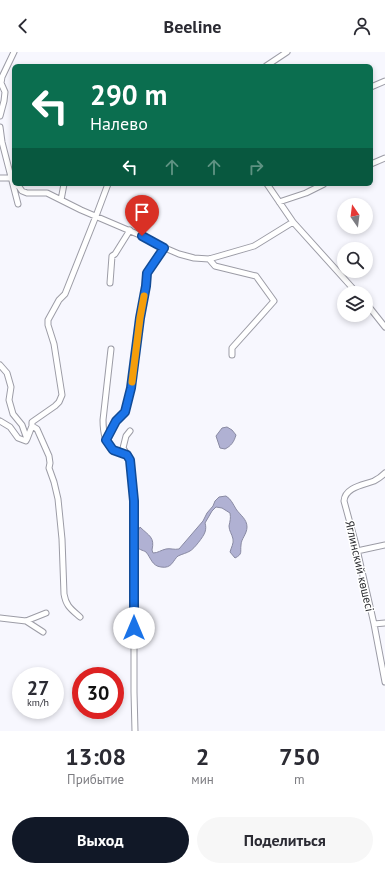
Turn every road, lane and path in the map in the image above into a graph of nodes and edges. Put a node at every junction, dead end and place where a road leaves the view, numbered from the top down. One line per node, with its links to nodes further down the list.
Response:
1 (13, 52): 5 (street)
2 (287, 52): 3 (street)
3 (269, 64)
4 (385, 81): 6 (street)
5 (0, 83): 7 (street)
6 (373, 87)
7 (0, 116)
8 (0, 127): 11 (street)
9 (385, 158): 10 (street)
10 (373, 163)
11 (12, 176)
12 (0, 178): 13 (street)
13 (12, 179)
14 (14, 186): 22 (street)
15 (18, 186): 20 (street)
16 (64, 186): 20 (street)
17 (107, 186): 23 (street)
18 (268, 186): 21 (street)
19 (319, 186): 21 (street)
20 (61, 200): 23 (street)
21 (279, 202): 24 (street)
22 (18, 204)
23 (96, 216): 25 (street); 36 (street)
24 (293, 222): 27 (street); 29 (street)
25 (130, 230): 26 (street); 28 (street)
26 (164, 248): 27 (street); 39 (street)
27 (209, 259): 33 (street)
28 (110, 284)
29 (351, 286)
30 (373, 312): 31 (street)
31 (385, 327)
32 (111, 349): 39 (street)
33 (232, 355)
34 (0, 365): 38 (street)
35 (0, 421): 38 (street)
36 (32, 426): 38 (street); 45 (street)
37 (130, 431): 40 (street)
38 (28, 438)
39 (106, 440): 40 (street)
40 (127, 455): 52 (street)
41 (385, 473): 43 (street, Яглинский көшесі)
42 (385, 545): 43 (street)
43 (357, 551): 49 (street, Яглинский көшесі)
44 (46, 612): 47 (street)
45 (80, 617)
46 (0, 618): 47 (street)
47 (26, 621): 50 (street)
48 (385, 623): 49 (street)
49 (374, 624): 51 (street, Яглинский көшесі)
50 (43, 632)
51 (385, 682)
52 (135, 731)

